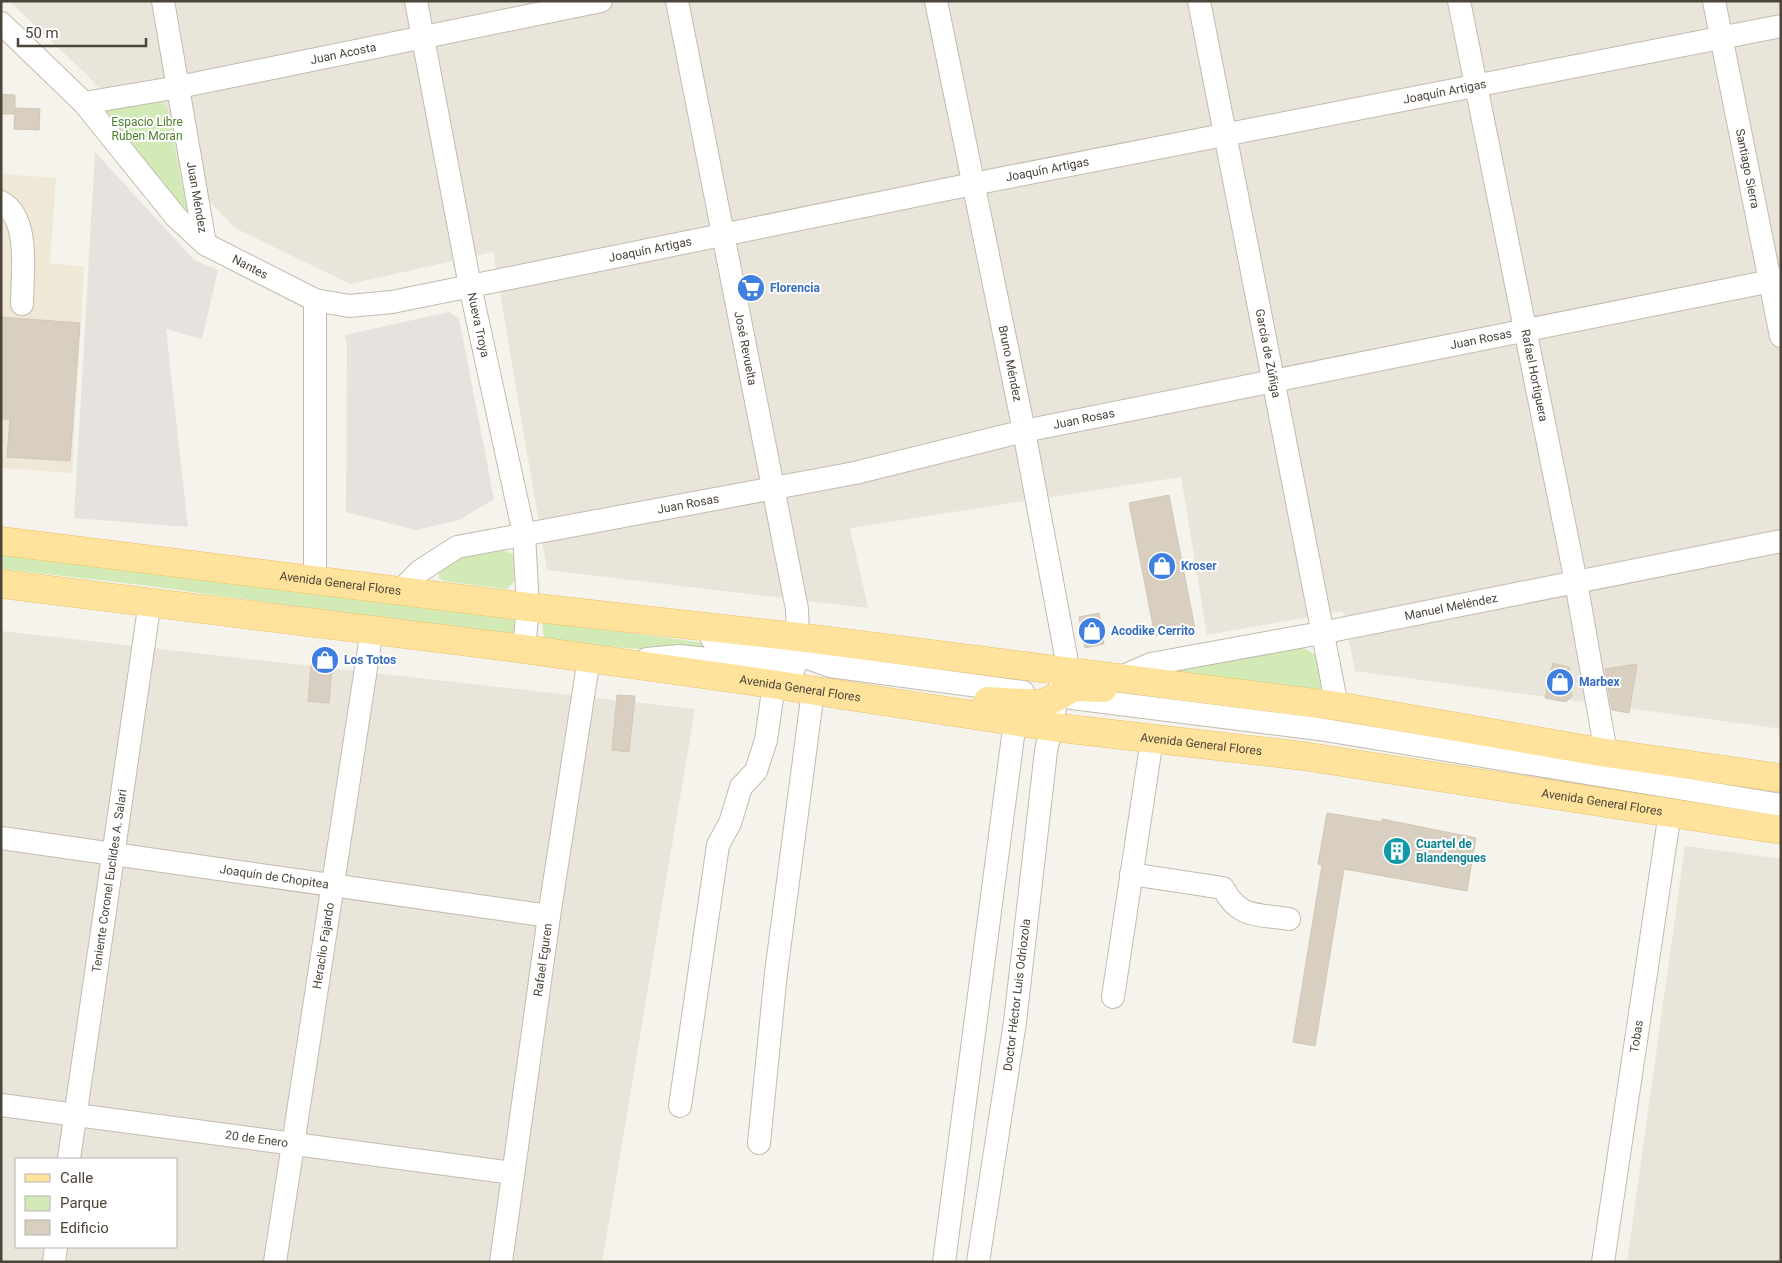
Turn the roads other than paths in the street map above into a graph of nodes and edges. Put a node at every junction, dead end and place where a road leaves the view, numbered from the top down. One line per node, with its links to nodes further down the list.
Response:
1 (163, 1): 14 (street, Juan Méndez)
2 (416, 1): 12 (street, Nueva Troya)
3 (601, 1): 12 (street, Juan Acosta)
4 (677, 1): 19 (street, José Revuelta)
5 (936, 1): 17 (street, Bruno Méndez)
6 (1199, 1): 16 (street, García de Zúñiga)
7 (1459, 1): 13 (street, Rafael Hortiguera)
8 (1714, 1): 11 (street, Santiago Sierra)
9 (1, 24): 15 (street, Nantes)
10 (1781, 26): 11 (street, Joaquín Artigas)
11 (1721, 37): 13 (street, Joaquín Artigas); 21 (street, Santiago Sierra)
12 (422, 38): 14 (street, Juan Acosta); 22 (street, Nueva Troya)
13 (1476, 86): 16 (street, Joaquín Artigas); 25 (street, Rafael Hortiguera)
14 (179, 87): 15 (street, Juan Acosta); 20 (street, Juan Méndez)
15 (84, 103): 20 (street, Nantes)
16 (1225, 135): 17 (street, Joaquín Artigas); 27 (street, García de Zúñiga)
17 (973, 184): 19 (street, Joaquín Artigas); 28 (street, Bruno Méndez)
18 (1, 202): 24 (street)
19 (724, 234): 22 (street, Joaquín Artigas); 29 (street, José Revuelta)
20 (205, 244): 23 (street, Nantes)
21 (1775, 280): 25 (street, Juan Rosas); 26 (street, Santiago Sierra)
22 (470, 286): 23 (street, Joaquín Artigas); 30 (street, Nueva Troya)
23 (315, 300): 33 (street)
24 (22, 304)
25 (1525, 331): 27 (street, Juan Rosas); 34 (street, Rafael Hortiguera)
26 (1781, 336)
27 (1272, 382): 28 (street, Juan Rosas); 41 (street, García de Zúñiga)
28 (1024, 431): 29 (street, Juan Rosas); 48 (street, Bruno Méndez)
29 (772, 488): 30 (street, Juan Rosas); 42 (street, José Revuelta)
30 (524, 534): 36 (street, Juan Rosas); 38 (street, Nueva Troya)
31 (1, 541): 33 (main road, Avenida General Flores)
32 (1781, 541): 34 (street, Manuel Meléndez)
33 (315, 579): 36 (main road, Avenida General Flores)
34 (1576, 582): 41 (street, Manuel Meléndez); 57 (street, Rafael Hortiguera)
35 (1, 584): 37 (main road, Avenida General Flores)
36 (402, 590): 38 (main road, Avenida General Flores)
37 (150, 601): 40 (main road, Avenida General Flores); 63 (street, Teniente Coronel Euclides A. Salari)
38 (528, 607): 39 (main road, Avenida General Flores); 43 (street, Nueva Troya)
39 (681, 626): 42 (main road, Avenida General Flores); 46 (street, Avenida General Flores)
40 (372, 629): 43 (main road, Avenida General Flores); 65 (street, Heraclio Fajardo)
41 (1321, 633): 47 (street, Manuel Meléndez); 53 (street, García de Zúñiga)
42 (798, 637): 48 (main road, Avenida General Flores)
43 (524, 649): 44 (main road, Avenida General Flores)
44 (589, 658): 45 (main road, Avenida General Flores); 66 (street, Rafael Eguren)
45 (621, 662): 46 (street, Avenida General Flores); 49 (main road, Avenida General Flores)
46 (830, 666): 48 (street, Avenida General Flores)
47 (1121, 677): 48 (main road, Avenida General Flores); 50 (main road, Avenida General Flores)
48 (1061, 683): 50 (main road); 52 (main road); 55 (street, Bruno Méndez); 59 (street, Avenida General Flores)
49 (774, 684): 51 (main road, Avenida General Flores); 71 (street)
50 (1172, 684): 53 (main road, Avenida General Flores)
51 (820, 692): 52 (main road, Avenida General Flores); 68 (street); 73 (street)
52 (888, 701): 54 (main road, Avenida General Flores)
53 (1337, 706): 57 (main road, Avenida General Flores)
54 (1015, 721): 55 (main road, Avenida General Flores); 81 (street)
55 (1052, 727): 56 (main road, Avenida General Flores); 82 (street, Doctor Héctor Luis Odriozola)
56 (1152, 739): 60 (main road, Avenida General Flores); 64 (street)
57 (1606, 752): 58 (main road, Avenida General Flores)
58 (1781, 778)
59 (1781, 805)
60 (1670, 812): 61 (main road, Avenida General Flores); 83 (street, Tobas)
61 (1781, 830)
62 (1, 838): 63 (street, Joaquín de Chopitea)
63 (113, 854): 65 (street, Joaquín de Chopitea); 72 (street, Teniente Coronel Euclides A. Salari)
64 (1131, 874): 67 (street); 69 (street)
65 (331, 886): 66 (street, Joaquín de Chopitea); 74 (street, Heraclio Fajardo)
66 (549, 916): 76 (street, Rafael Eguren)
67 (1289, 919)
68 (798, 924)
69 (1113, 996)
70 (1, 1105): 72 (street, 20 de Enero)
71 (680, 1106)
72 (75, 1115): 74 (street, 20 de Enero); 75 (street, Teniente Coronel Euclides A. Salari)
73 (759, 1143)
74 (293, 1144): 76 (street, 20 de Enero); 79 (street, Heraclio Fajardo)
75 (68, 1158)
76 (512, 1173): 80 (street, Rafael Eguren)
77 (56, 1248): 78 (street)
78 (54, 1262)
79 (276, 1262)
80 (501, 1262)
81 (944, 1262)
82 (978, 1262)
83 (1603, 1262)

